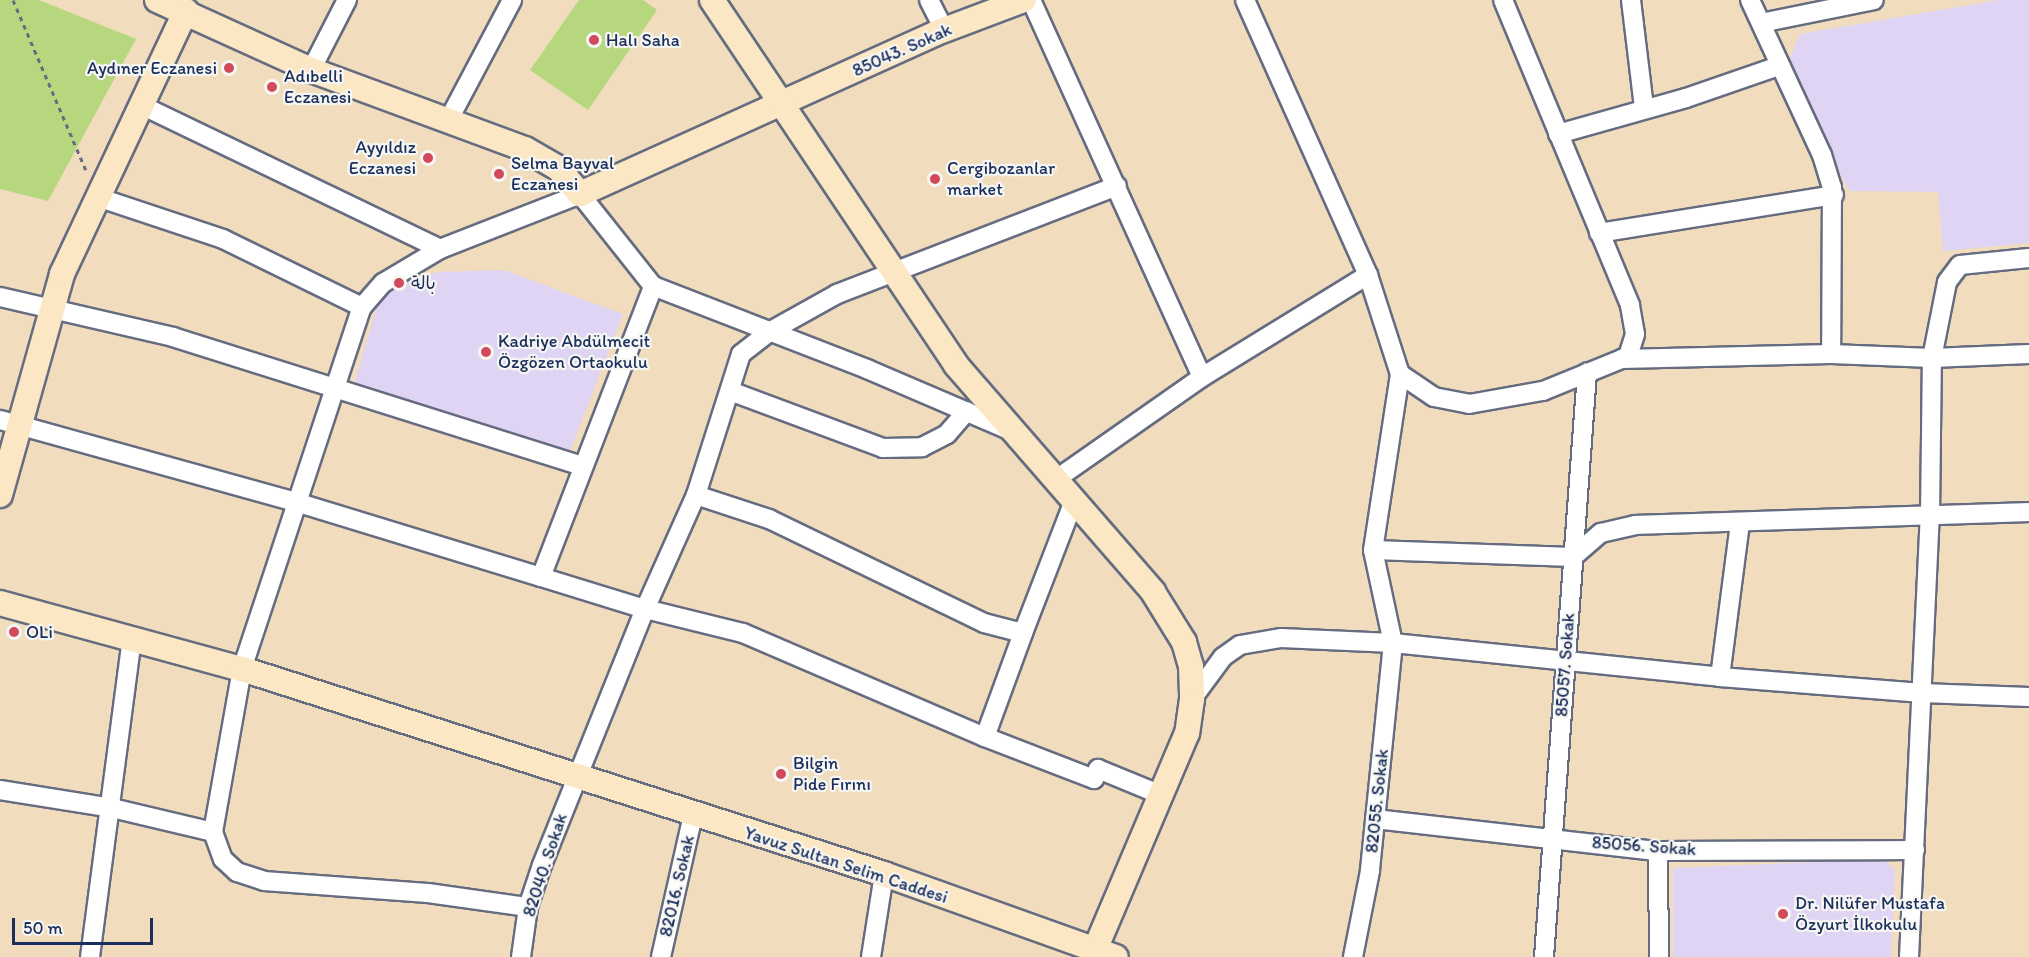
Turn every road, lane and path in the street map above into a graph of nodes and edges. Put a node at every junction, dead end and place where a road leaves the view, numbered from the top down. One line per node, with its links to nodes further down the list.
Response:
1 (13, 0): 27 (path)
2 (157, 0): 14 (street)
3 (347, 0): 18 (street)
4 (512, 0): 22 (street)
5 (712, 0): 19 (street)
6 (929, 0): 16 (street)
7 (1024, 0): 16 (street, 85043. Sokak)
8 (1031, 0): 24 (street)
9 (1245, 0): 32 (street)
10 (1503, 0): 23 (street)
11 (1631, 0): 21 (street)
12 (1750, 0): 15 (street)
13 (1874, 0): 15 (street)
14 (186, 11): 18 (street); 20 (street)
15 (1761, 23): 17 (street)
16 (944, 30): 19 (street, 85043. Sokak)
17 (1779, 66): 21 (street); 26 (street)
18 (311, 70): 22 (street)
19 (782, 104): 25 (street, 85043. Sokak); 31 (street)
20 (141, 105): 27 (street); 29 (street)
21 (1644, 107): 23 (street)
22 (448, 121): 25 (street)
23 (1558, 134): 28 (street)
24 (1117, 186): 31 (street, 82040. Sokak); 44 (street)
25 (580, 195): 29 (street); 33 (street)
26 (1834, 195): 28 (street); 38 (street)
27 (97, 197): 35 (street); 36 (street)
28 (1599, 233): 41 (street)
29 (440, 249): 35 (street)
30 (2029, 258): 40 (street)
31 (892, 270): 37 (street, 82040. Sokak); 49 (street)
32 (1368, 275): 43 (street); 44 (street)
33 (654, 286): 37 (street); 50 (street)
34 (0, 297): 36 (street)
35 (363, 307): 45 (street)
36 (54, 311): 45 (street); 48 (street)
37 (769, 332): 46 (street, 82040. Sokak); 47 (street)
38 (1831, 354): 40 (street); 41 (street)
39 (2029, 354): 40 (street)
40 (1932, 358): 57 (street)
41 (1622, 359): 42 (street)
42 (1587, 373): 43 (street); 60 (street, 85057. Sokak)
43 (1400, 374): 59 (street, 82055. Sokak)
44 (1202, 377): 51 (street)
45 (336, 390): 50 (street); 55 (street)
46 (730, 391): 47 (street); 53 (street, 82040. Sokak)
47 (967, 411): 49 (street)
48 (11, 423): 52 (street); 55 (street)
49 (1013, 431): 51 (street)
50 (582, 466): 61 (street)
51 (1055, 480): 54 (street)
52 (0, 495)
53 (696, 495): 63 (street, 82040. Sokak); 64 (street)
54 (1074, 501): 64 (street); 72 (street)
55 (298, 503): 61 (street); 68 (street)
56 (2029, 512): 57 (street)
57 (1930, 516): 58 (street); 70 (street)
58 (1740, 524): 60 (street); 69 (street)
59 (1374, 550): 60 (street); 66 (street, 82055. Sokak)
60 (1573, 557): 67 (street, 85057. Sokak)
61 (541, 577): 63 (street)
62 (0, 603): 65 (street, Yavuz Sultan Selim Caddesi)
63 (645, 609): 73 (street); 74 (street, 82040. Sokak)
64 (1023, 633): 73 (street)
65 (132, 639): 68 (street, Yavuz Sultan Selim Caddesi); 77 (street)
66 (1393, 643): 67 (street); 72 (street); 79 (street, 82055. Sokak)
67 (1565, 663): 69 (street); 81 (street, 85057. Sokak)
68 (242, 669): 74 (street, Yavuz Sultan Selim Caddesi); 80 (street)
69 (1720, 677): 70 (street)
70 (1922, 693): 71 (street); 82 (street)
71 (2029, 697)
72 (1192, 699): 76 (street)
73 (985, 737): 76 (street)
74 (576, 775): 78 (street, Yavuz Sultan Selim Caddesi); 85 (street, 82040. Sokak)
75 (0, 790): 77 (street)
76 (1161, 795): 86 (street)
77 (112, 808): 80 (street); 87 (street)
78 (693, 815): 84 (street, Yavuz Sultan Selim Caddesi); 89 (street, 82016. Sokak)
79 (1375, 819): 81 (street, 85056. Sokak); 91 (street, 82055. Sokak)
80 (213, 832): 85 (street)
81 (1554, 839): 83 (street, 85056. Sokak); 92 (street, 85057. Sokak)
82 (1915, 850): 83 (street, 85056. Sokak); 94 (street)
83 (1658, 851): 93 (street)
84 (884, 874): 86 (street, Yavuz Sultan Selim Caddesi); 90 (street)
85 (528, 907): 88 (street, 82040. Sokak)
86 (1101, 956)
87 (90, 957)
88 (521, 957)
89 (661, 957)
90 (871, 957)
91 (1353, 957)
92 (1544, 957)
93 (1659, 957)
94 (1909, 957)

